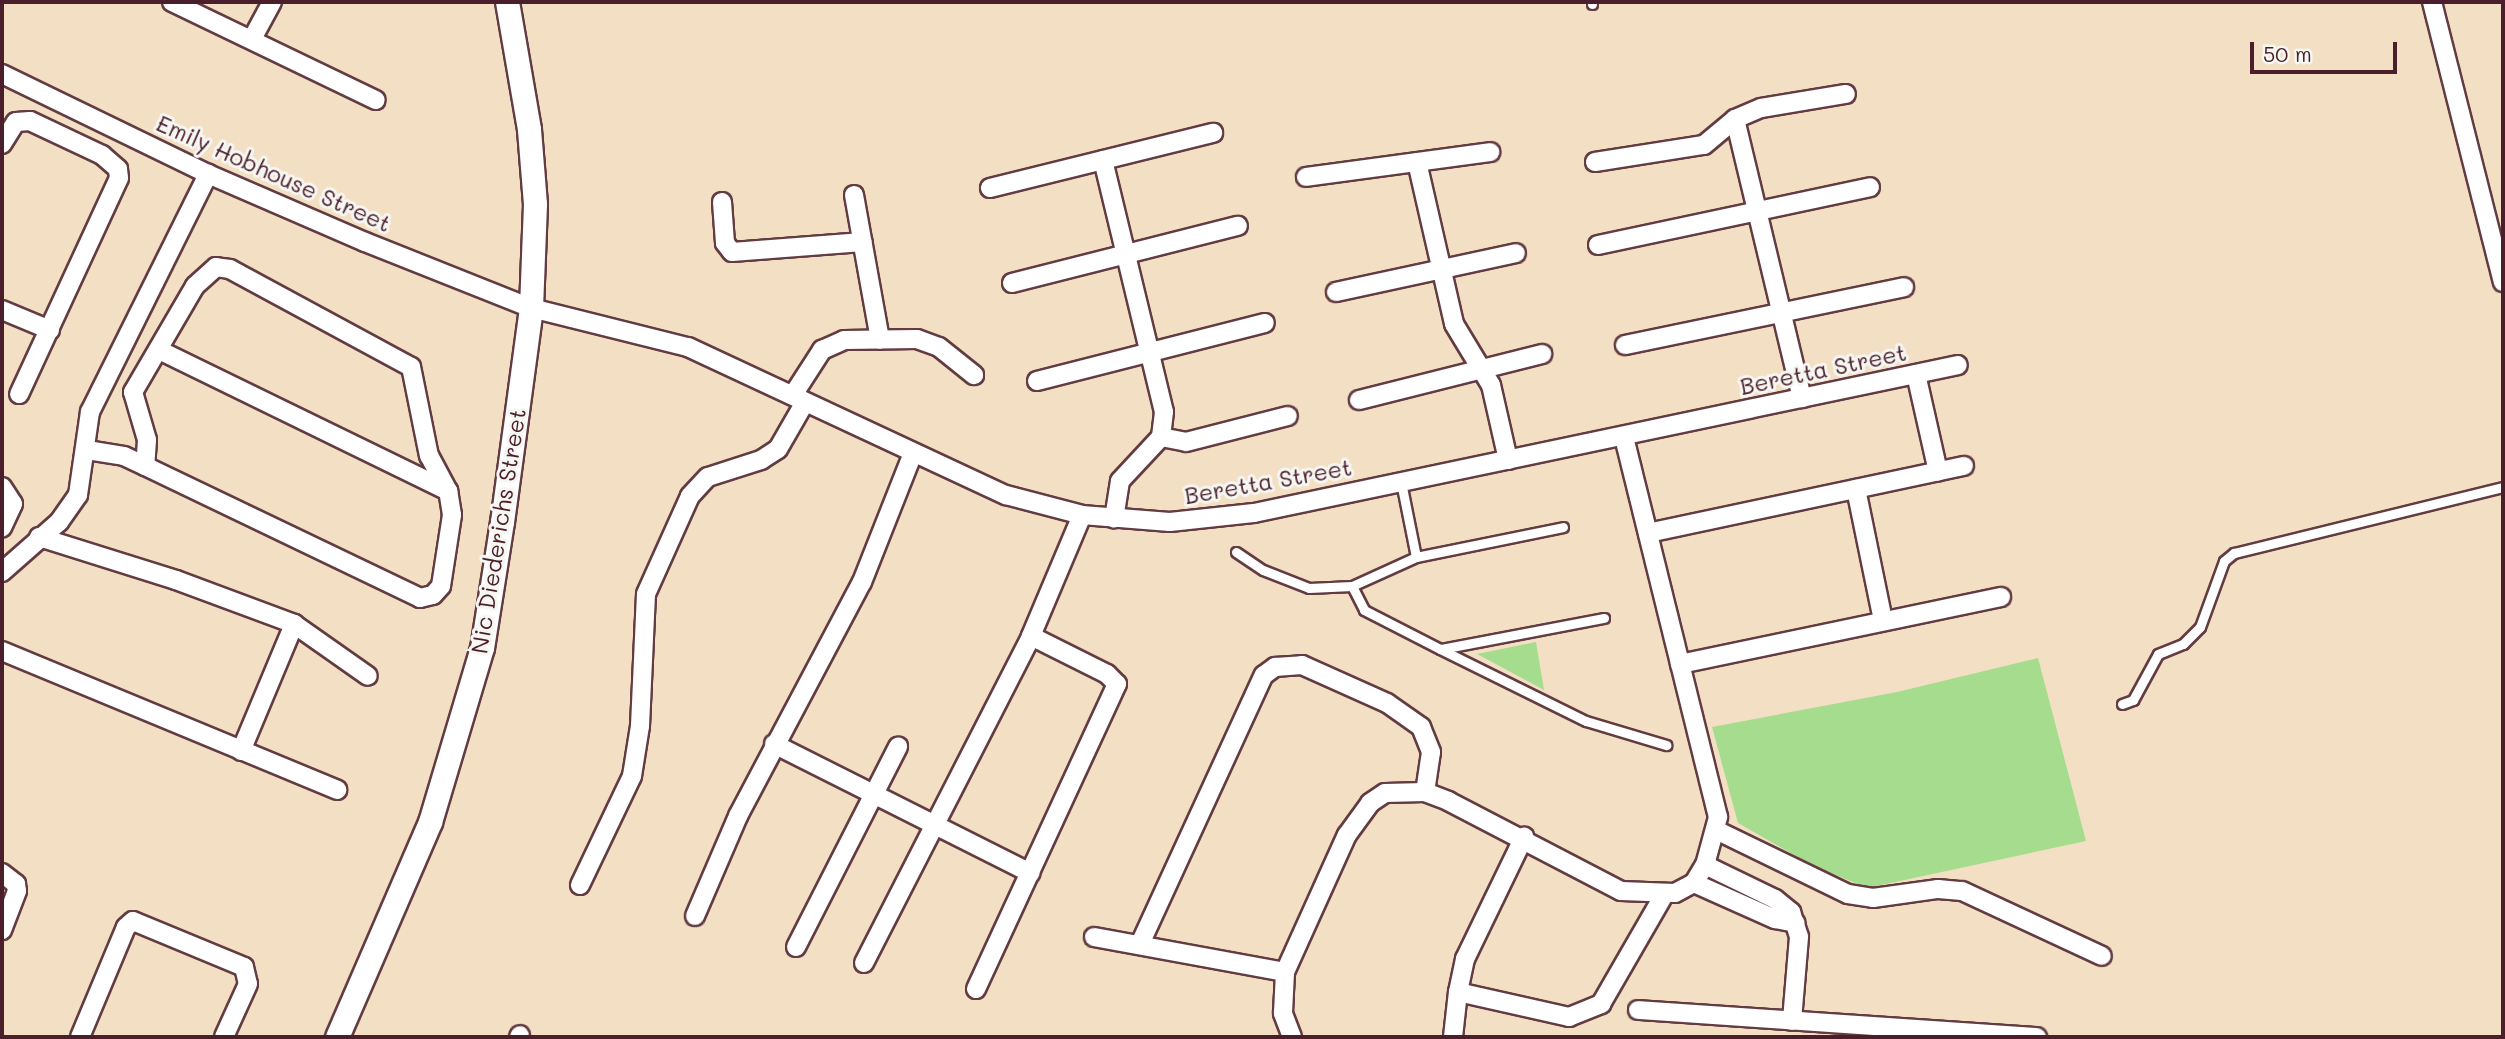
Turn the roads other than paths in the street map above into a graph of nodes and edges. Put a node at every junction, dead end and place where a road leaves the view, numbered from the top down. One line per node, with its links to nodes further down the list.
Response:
1 (172, 2): 5 (street)
2 (272, 2): 5 (street)
3 (507, 2): 33 (street, Nic Diederichs Street)
4 (2432, 2): 29 (street)
5 (252, 39): 8 (street)
6 (2, 74): 16 (street, Emily Hobhouse Street)
7 (1846, 94): 9 (street)
8 (376, 100)
9 (1735, 119): 15 (street); 22 (street)
10 (1213, 133): 13 (street)
11 (2, 144): 37 (street)
12 (1490, 152): 14 (street)
13 (1103, 160): 19 (street); 27 (street)
14 (1417, 162): 17 (street); 28 (street)
15 (1595, 162)
16 (208, 174): 33 (street, Emily Hobhouse Street); 55 (street)
17 (1306, 177)
18 (1870, 187): 22 (street)
19 (989, 188)
20 (854, 195): 24 (street)
21 (722, 202): 24 (street)
22 (1758, 209): 25 (street); 35 (street)
23 (1238, 226): 27 (street)
24 (863, 242): 38 (street)
25 (1598, 245)
26 (1517, 253): 28 (street)
27 (1126, 254): 30 (street); 41 (street)
28 (1441, 268): 32 (street); 44 (street)
29 (2503, 282)
30 (1012, 283)
31 (1904, 287): 35 (street)
32 (1336, 292)
33 (531, 308): 50 (street, Beretta Street); 117 (street, Nic Diederichs Street)
34 (2, 310): 37 (street)
35 (1782, 313): 39 (street); 49 (street)
36 (1265, 323): 41 (street)
37 (50, 330): 48 (street)
38 (880, 340): 46 (street); 50 (street)
39 (1625, 345)
40 (159, 350): 58 (street); 65 (street); 65 (street)
41 (1150, 352): 47 (street); 54 (street)
42 (1542, 354): 44 (street)
43 (1958, 365): 45 (street, Beretta Street)
44 (1482, 369): 51 (street); 57 (street)
45 (1916, 374): 49 (street, Beretta Street); 60 (street)
46 (974, 375)
47 (1037, 381)
48 (19, 394)
49 (1802, 398): 53 (street, Beretta Street)
50 (799, 399): 56 (street, Beretta Street); 100 (street)
51 (1359, 400)
52 (1288, 416): 54 (street)
53 (1624, 436): 57 (street, Beretta Street); 70 (street)
54 (1161, 437): 67 (street)
55 (86, 450): 58 (street); 71 (street)
56 (914, 453): 66 (street, Beretta Street); 86 (street)
57 (1508, 460): 61 (street, Beretta Street)
58 (145, 466): 65 (street)
59 (1964, 466): 60 (street)
60 (1938, 472): 64 (street)
61 (1401, 482): 67 (street, Beretta Street); 73 (lane)
62 (2, 487): 69 (street)
63 (2503, 487): 85 (lane)
64 (1856, 489): 70 (street); 78 (street)
65 (448, 491)
66 (1082, 515): 67 (street, Beretta Street); 80 (street)
67 (1114, 519)
68 (1563, 527): 73 (lane)
69 (2, 528)
70 (1648, 533): 83 (street)
71 (39, 537): 74 (street); 79 (street)
72 (1236, 552): 75 (lane)
73 (1416, 557): 75 (lane)
74 (2, 572)
75 (1352, 586): 81 (lane)
76 (2001, 597): 78 (street)
77 (1604, 618): 81 (lane)
78 (1883, 621): 83 (street)
79 (294, 624): 84 (street); 89 (street)
80 (1031, 636): 93 (street); 98 (street)
81 (1440, 649): 87 (lane)
82 (2, 651): 89 (street)
83 (1680, 664): 94 (street)
84 (368, 676)
85 (2122, 704)
86 (775, 744): 92 (street); 102 (street)
87 (1665, 745)
88 (898, 747): 92 (street)
89 (241, 751): 90 (street)
90 (337, 790)
91 (1425, 792): 95 (street); 106 (street); 110 (street)
92 (873, 796): 93 (street); 107 (street)
93 (933, 826): 98 (street); 109 (street)
94 (1718, 831): 96 (street); 108 (street)
95 (1524, 837): 101 (street); 112 (street)
96 (1705, 864): 99 (street); 103 (street)
97 (2, 873): 104 (street)
98 (1030, 873): 111 (street)
99 (1694, 883): 101 (street); 103 (street)
100 (580, 885)
101 (1664, 895): 112 (street)
102 (695, 916)
103 (1796, 923): 114 (street)
104 (2, 930)
105 (1094, 937): 106 (street)
106 (1140, 944): 110 (street)
107 (796, 947)
108 (2102, 956)
109 (864, 963)
110 (1285, 972): 118 (street)
111 (976, 989)
112 (1458, 992): 119 (street)
113 (1638, 1010): 114 (street)
114 (1792, 1021): 120 (street)
115 (80, 1037): 116 (street)
116 (224, 1037)
117 (337, 1037)
118 (1292, 1037)
119 (1453, 1037)
120 (2037, 1037)

